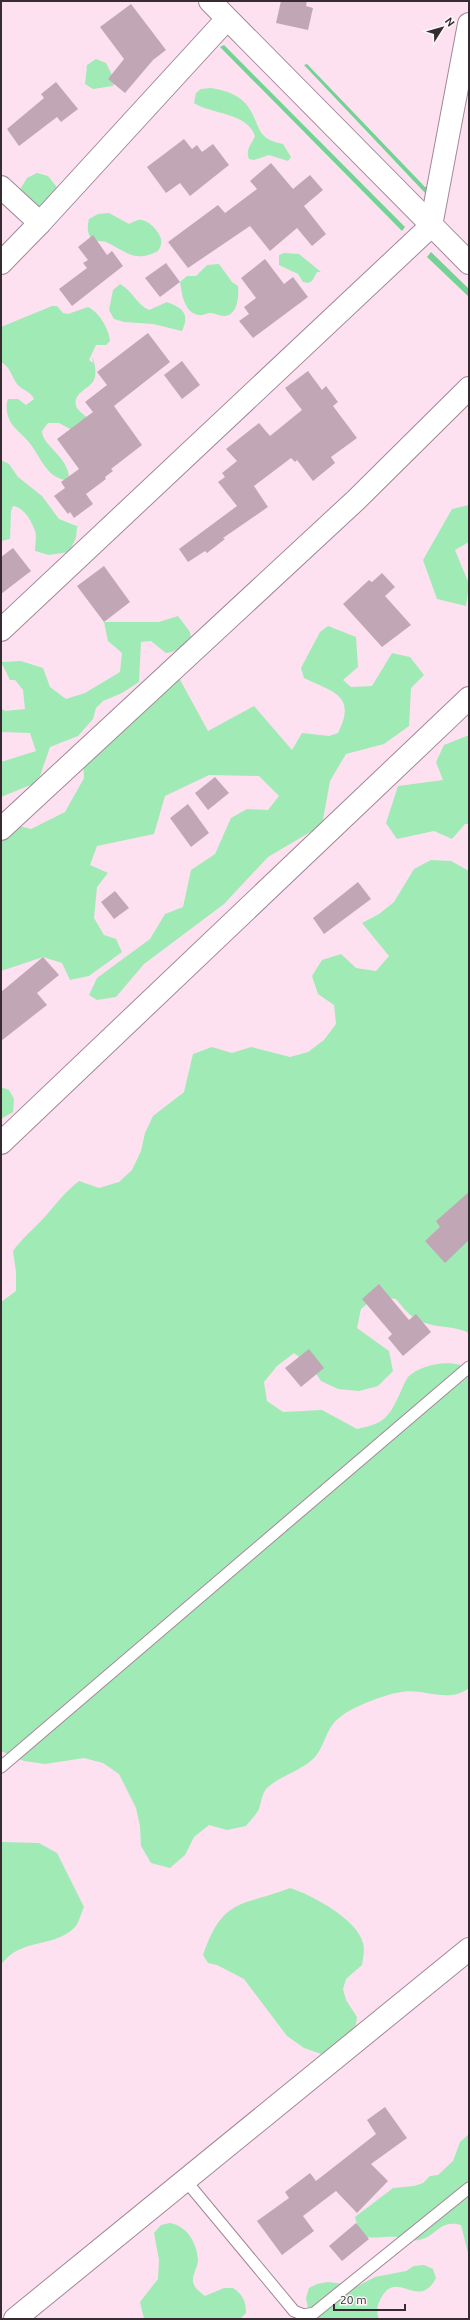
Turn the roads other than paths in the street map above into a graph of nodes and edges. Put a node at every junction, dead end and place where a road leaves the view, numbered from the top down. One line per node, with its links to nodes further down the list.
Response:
1 (210, 1): 2 (street)
2 (227, 19): 5 (street); 6 (street)
3 (469, 24): 6 (street)
4 (1, 187): 5 (street)
5 (40, 223): 7 (street)
6 (431, 226): 8 (street); 10 (street)
7 (1, 263)
8 (469, 263)
9 (469, 388): 12 (street)
10 (1, 630)
11 (469, 698): 13 (street)
12 (1, 829)
13 (1, 1143)
14 (469, 1367): 15 (lane)
15 (1, 1767)
16 (469, 1949): 17 (street)
17 (186, 2181): 18 (lane); 19 (street)
18 (469, 2188)
19 (14, 2319)

